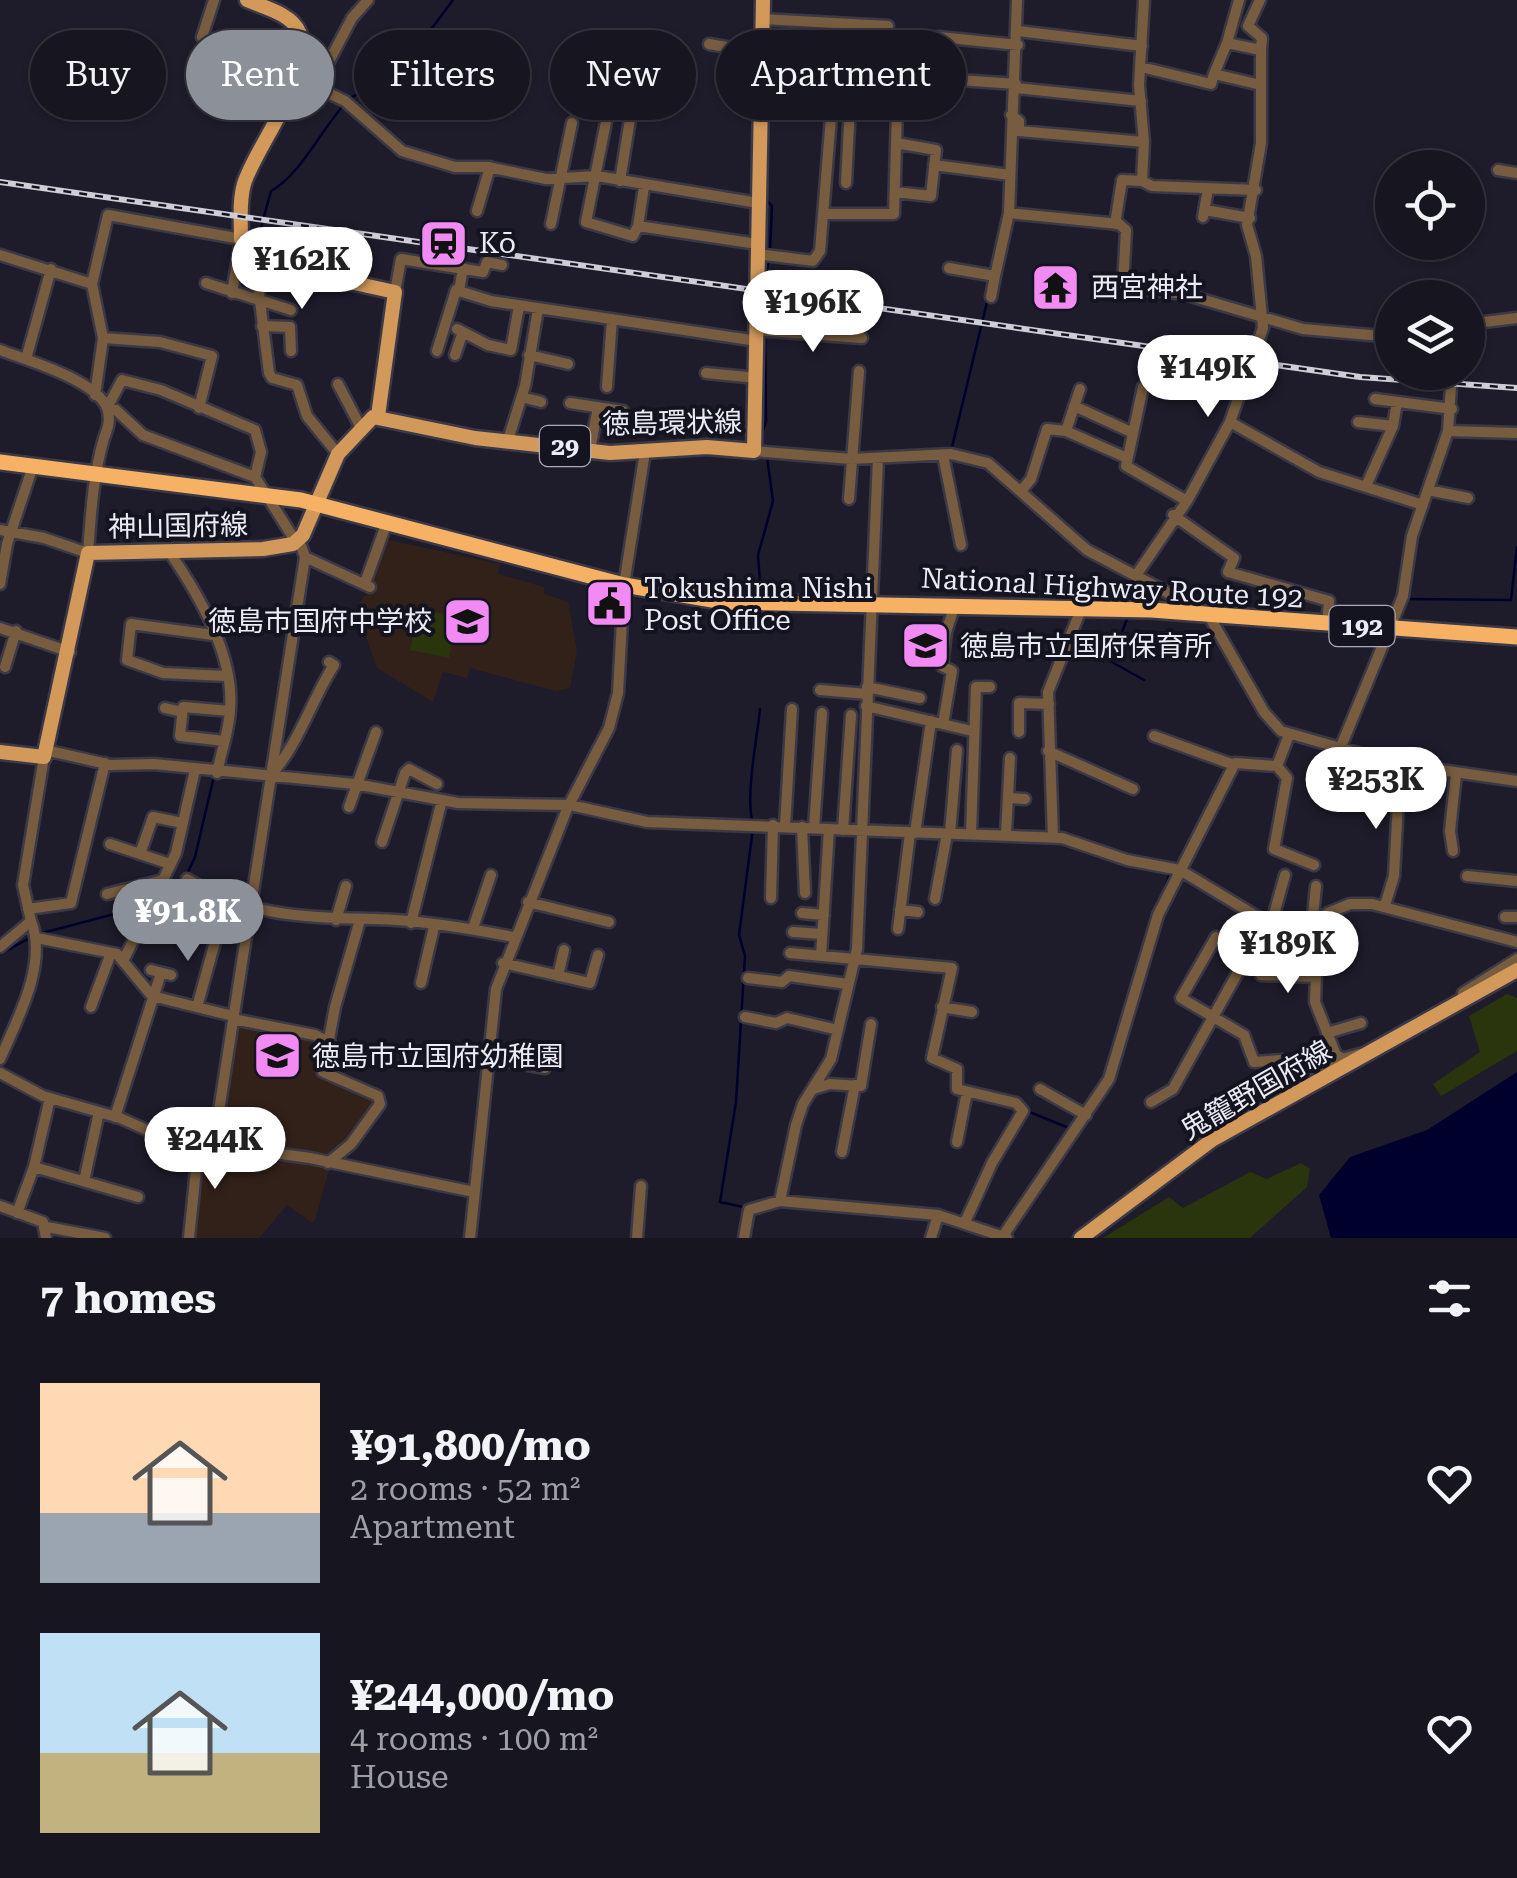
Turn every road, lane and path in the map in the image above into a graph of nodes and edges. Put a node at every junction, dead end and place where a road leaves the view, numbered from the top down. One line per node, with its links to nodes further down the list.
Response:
1 (214, 0): 11 (street)
2 (246, 0): 12 (main road)
3 (368, 0): 22 (street)
4 (764, 0): 9 (main road, 徳島環状線)
5 (1017, 0): 14 (street)
6 (1143, 0): 20 (street)
7 (1239, 0): 16 (street)
8 (1260, 0): 21 (street)
9 (766, 19): 10 (street); 13 (main road, 徳島環状線)
10 (888, 26)
11 (204, 30)
12 (298, 30)
13 (765, 30)
14 (1018, 30): 18 (street); 20 (street)
15 (966, 40): 18 (street)
16 (1227, 43): 21 (street); 24 (street)
17 (709, 44): 19 (street)
18 (1018, 45): 27 (street)
19 (716, 46)
20 (1142, 46): 23 (street)
21 (1262, 50): 26 (street)
22 (334, 52)
23 (1140, 67): 24 (street); 29 (street)
24 (1214, 74): 26 (street)
25 (966, 81): 27 (street)
26 (1260, 85): 53 (street)
27 (1016, 86): 29 (street); 30 (street)
28 (334, 95): 42 (street)
29 (1141, 101): 39 (street)
30 (1011, 114): 39 (street); 45 (street)
31 (278, 120): 63 (main road)
32 (608, 120): 46 (street)
33 (629, 120): 49 (street)
34 (761, 120): 55 (main road, 徳島環状線)
35 (831, 120): 58 (street)
36 (849, 120): 50 (street)
37 (897, 120): 40 (street)
38 (572, 123): 47 (street)
39 (1144, 142): 48 (street)
40 (896, 143): 41 (street); 54 (street)
41 (934, 165): 45 (street); 54 (street)
42 (490, 167): 47 (street); 57 (street)
43 (1498, 170): 44 (street)
44 (1517, 174)
45 (1010, 175): 56 (street)
46 (597, 176): 47 (street); 49 (street); 62 (street)
47 (559, 178): 60 (street)
48 (1142, 180): 52 (street); 61 (street)
49 (620, 182): 51 (street)
50 (846, 183)
51 (644, 187): 55 (street); 62 (street)
52 (1208, 189): 53 (street); 59 (street)
53 (1256, 190): 59 (street)
54 (895, 192): 58 (street)
55 (758, 204): 65 (main road, 徳島環状線)
56 (1008, 210): 61 (street); 71 (street)
57 (477, 211)
58 (823, 214): 65 (street)
59 (1250, 218): 83 (street)
60 (551, 224)
61 (1115, 224): 83 (street)
62 (638, 226): 65 (street)
63 (241, 239): 64 (main road); 73 (street); 75 (street)
64 (258, 248): 76 (main road); 78 (street)
65 (763, 253): 88 (main road, 徳島環状線)
66 (0, 256): 70 (street)
67 (502, 265): 68 (street)
68 (463, 268): 76 (street); 79 (street)
69 (949, 268): 71 (street)
70 (51, 269): 73 (street); 96 (street)
71 (992, 275): 77 (street)
72 (206, 283): 75 (street)
73 (92, 284): 90 (street)
74 (456, 290): 93 (street)
75 (232, 292): 78 (street)
76 (395, 292): 118 (main road)
77 (991, 297)
78 (260, 304): 81 (street); 87 (street)
79 (519, 306): 80 (street); 94 (street)
80 (538, 309): 85 (street); 95 (street)
81 (290, 310)
82 (852, 317): 88 (street)
83 (1261, 317): 89 (street); 119 (street)
84 (1517, 318): 86 (street)
85 (612, 319): 88 (street); 103 (street)
86 (1485, 322)
87 (262, 326): 92 (street); 131 (street)
88 (761, 333): 100 (main road, 徳島環状線)
89 (1375, 336)
90 (103, 338): 106 (street); 114 (street)
91 (0, 350): 96 (street)
92 (291, 350)
93 (438, 351)
94 (458, 351)
95 (529, 355): 97 (street); 107 (street)
96 (26, 360): 106 (street)
97 (568, 364)
98 (860, 371): 134 (street)
99 (706, 372): 100 (street)
100 (757, 378): 129 (main road, 徳島環状線)
101 (338, 384): 121 (street)
102 (1143, 386): 125 (street)
103 (607, 387)
104 (1080, 390): 112 (street)
105 (1452, 390): 116 (street)
106 (95, 395): 113 (street)
107 (522, 397): 109 (street); 127 (street)
108 (1375, 399): 110 (street)
109 (541, 402)
110 (1397, 402): 116 (street); 122 (street)
111 (570, 403): 115 (street)
112 (1074, 406): 123 (street); 125 (street)
113 (107, 408): 114 (street); 138 (street); 139 (street)
114 (199, 408): 139 (street)
115 (598, 408): 117 (street); 128 (street)
116 (1452, 409): 124 (street)
117 (622, 412)
118 (378, 416): 121 (main road); 127 (main road, 徳島環状線 / 29)
119 (1230, 422): 140 (street); 146 (street)
120 (1358, 422): 122 (street)
121 (360, 426): 131 (main road)
122 (1393, 426): 140 (street)
123 (1066, 431): 133 (street); 142 (street)
124 (1448, 431): 126 (street); 141 (street)
125 (1131, 432): 133 (street)
126 (1517, 433)
127 (508, 440): 128 (main road, 徳島環状線 / 29)
128 (590, 450): 130 (main road, 徳島環状線 / 29)
129 (754, 450): 130 (main road, 徳島環状線 / 29); 134 (street)
130 (645, 452): 160 (street)
131 (338, 454): 147 (main road)
132 (943, 455): 135 (street); 142 (street); 154 (street)
133 (1126, 458): 146 (street)
134 (852, 460): 135 (street); 144 (street)
135 (878, 460): 161 (street)
136 (0, 462): 137 (highway, National Highway Route 192 / 192)
137 (33, 466): 138 (highway, National Highway Route 192 / 192); 152 (street)
138 (93, 474): 143 (highway, National Highway Route 192 / 192); 156 (street)
139 (255, 478): 143 (street)
140 (1366, 486): 148 (street)
141 (1428, 490): 145 (street); 148 (street)
142 (1021, 491): 158 (street)
143 (266, 496): 147 (highway, National Highway Route 192 / 192); 153 (street)
144 (849, 498)
145 (1468, 498)
146 (1187, 501): 149 (street)
147 (319, 504): 150 (highway, National Highway Route 192 / 192); 153 (main road)
148 (1423, 505): 167 (street)
149 (1174, 515): 158 (street); 165 (street)
150 (387, 522): 157 (street); 160 (highway, National Highway Route 192 / 192)
151 (0, 530): 152 (street)
152 (13, 533): 156 (street); 159 (street)
153 (298, 541): 155 (main road, 神山国府線); 157 (street)
154 (961, 545)
155 (167, 549): 156 (main road, 神山国府線); 169 (street)
156 (88, 552): 171 (main road, 神山国府線)
157 (304, 557): 207 (street)
158 (1137, 574): 164 (street)
159 (0, 584)
160 (624, 585): 161 (highway, National Highway Route 192 / 192); 216 (street)
161 (871, 604): 162 (highway, National Highway Route 192 / 192); 177 (street)
162 (955, 605): 163 (highway, National Highway Route 192 / 192); 187 (street)
163 (1082, 607): 164 (highway, National Highway Route 192 / 192); 179 (street)
164 (1208, 614): 165 (highway, National Highway Route 192 / 192); 191 (street)
165 (1328, 623): 167 (highway, National Highway Route 192 / 192)
166 (0, 628): 168 (street)
167 (1390, 628): 170 (highway, National Highway Route 192 / 192); 195 (street)
168 (16, 631): 171 (street); 173 (street)
169 (213, 635): 174 (street); 174 (street)
170 (1517, 637)
171 (70, 652): 198 (main road, 神山国府線)
172 (328, 662): 207 (street)
173 (5, 667)
174 (226, 676): 182 (street)
175 (990, 688): 188 (street)
176 (820, 690): 177 (street)
177 (867, 696): 178 (street); 186 (street); 223 (street)
178 (920, 698)
179 (1049, 704): 190 (street); 197 (street)
180 (166, 708): 183 (street)
181 (792, 710): 219 (street)
182 (230, 711): 183 (street); 193 (street)
183 (182, 712): 193 (street)
184 (822, 714): 220 (street)
185 (851, 715): 222 (street)
186 (931, 721): 187 (street); 224 (street)
187 (944, 724): 188 (street)
188 (972, 731): 226 (street)
189 (376, 732): 209 (street)
190 (1019, 732)
191 (1289, 735): 195 (street); 203 (street)
192 (1154, 736): 201 (street)
193 (224, 741): 205 (street)
194 (957, 750): 225 (street)
195 (1340, 750): 202 (street)
196 (0, 752): 198 (main road)
197 (1048, 752): 211 (street); 228 (street)
198 (44, 753): 200 (street); 252 (street)
199 (1013, 761): 213 (street)
200 (105, 763): 204 (street); 252 (street)
201 (1234, 765): 203 (street); 235 (street)
202 (1400, 765): 206 (street); 250 (street)
203 (1277, 766): 234 (street)
204 (195, 770): 205 (street); 218 (street)
205 (217, 773): 207 (street)
206 (1456, 774): 208 (street); 231 (street)
207 (270, 777): 209 (street); 249 (street)
208 (1517, 781)
209 (354, 784): 212 (street); 217 (street)
210 (436, 784): 212 (street)
211 (1125, 789)
212 (398, 792): 215 (street); 229 (street)
213 (1008, 798): 214 (street); 227 (street)
214 (1025, 798)
215 (442, 800): 216 (street); 261 (street)
216 (570, 805): 219 (street); 248 (street)
217 (349, 806)
218 (183, 823): 232 (street); 233 (street)
219 (779, 826): 220 (street); 246 (street)
220 (808, 828): 221 (street); 244 (street)
221 (830, 829): 222 (street); 256 (street)
222 (844, 830): 223 (street)
223 (864, 832): 224 (street); 283 (street)
224 (912, 833): 225 (street); 253 (street)
225 (948, 834): 226 (street); 247 (street)
226 (971, 834): 227 (street)
227 (1006, 834): 228 (street)
228 (1053, 838): 235 (street)
229 (382, 842)
230 (110, 844): 232 (street)
231 (1453, 852)
232 (140, 854): 233 (street)
233 (170, 864): 245 (street)
234 (1314, 865)
235 (1180, 870): 264 (street); 318 (street)
236 (491, 875): 266 (street)
237 (1285, 875): 264 (street)
238 (1467, 876): 240 (street)
239 (187, 879): 243 (street)
240 (1517, 881)
241 (346, 886): 258 (street)
242 (1316, 886): 263 (street)
243 (202, 888): 249 (street); 257 (street)
244 (805, 893)
245 (107, 894)
246 (771, 898)
247 (935, 899)
248 (528, 902): 262 (street); 272 (street)
249 (250, 906): 258 (street); 298 (street)
250 (1386, 906): 263 (street); 273 (street)
251 (150, 907): 281 (street)
252 (28, 908): 260 (street)
253 (900, 910): 254 (street); 267 (street)
254 (918, 912)
255 (802, 913): 256 (street)
256 (824, 914): 270 (street)
257 (184, 920)
258 (336, 920): 259 (street)
259 (360, 920): 261 (street); 304 (street)
260 (31, 921): 271 (street); 274 (street)
261 (411, 923): 265 (street)
262 (602, 924)
263 (1315, 924): 264 (street); 288 (street)
264 (1273, 925): 280 (street); 288 (street)
265 (434, 927): 266 (street); 290 (street)
266 (473, 928): 272 (street)
267 (898, 929)
268 (218, 932): 294 (street)
269 (793, 932): 270 (street)
270 (822, 934): 279 (street)
271 (36, 937): 276 (street); 308 (street)
272 (513, 937): 284 (street)
273 (1517, 942)
274 (0, 947)
275 (564, 950): 287 (street)
276 (111, 953): 281 (street); 293 (street)
277 (790, 953): 279 (street)
278 (598, 955): 287 (street)
279 (821, 956): 283 (street)
280 (1247, 956): 297 (street); 297 (street)
281 (124, 958): 292 (street)
282 (1517, 959): 305 (street)
283 (854, 960): 291 (street); 295 (street)
284 (503, 962): 287 (street); 306 (street)
285 (1517, 970): 305 (main road, 鬼籠野国府線)
286 (161, 972): 292 (street)
287 (558, 976)
288 (1316, 977): 303 (street)
289 (748, 978): 291 (street)
290 (421, 983)
291 (848, 984): 302 (street)
292 (152, 996): 294 (street); 319 (street)
293 (91, 1007)
294 (197, 1007): 298 (street)
295 (942, 1007): 296 (street); 314 (street)
296 (972, 1012)
297 (1214, 1016): 307 (street); 316 (street)
298 (233, 1017): 304 (street); 322 (street)
299 (745, 1017): 302 (street)
300 (1361, 1023): 303 (street)
301 (872, 1024): 311 (street)
302 (838, 1030): 312 (street)
303 (1327, 1033): 307 (street)
304 (330, 1044): 324 (street)
305 (1383, 1046): 307 (street); 336 (main road, 鬼籠野国府線)
306 (488, 1058): 309 (street); 328 (street)
307 (1342, 1058)
308 (0, 1059)
309 (545, 1068)
310 (0, 1072): 315 (street)
311 (861, 1086): 312 (street); 323 (street)
312 (812, 1089): 330 (street)
313 (1040, 1089): 318 (street)
314 (967, 1092): 321 (street); 334 (street)
315 (50, 1098): 317 (street); 325 (street)
316 (1151, 1102)
317 (99, 1112): 319 (street); 326 (street)
318 (1086, 1115): 337 (street)
319 (116, 1117): 320 (street)
320 (199, 1141): 322 (street); 339 (street)
321 (957, 1142)
322 (214, 1143): 324 (street)
323 (842, 1152)
324 (328, 1163): 328 (street)
325 (34, 1166): 326 (street); 332 (street)
326 (84, 1181): 329 (street)
327 (641, 1186): 341 (street)
328 (474, 1192): 340 (street)
329 (138, 1196)
330 (780, 1202): 333 (street); 342 (street)
331 (0, 1206): 332 (street)
332 (17, 1213): 335 (street)
333 (938, 1214): 334 (street); 343 (street)
334 (966, 1220): 337 (street)
335 (46, 1232): 338 (street)
336 (1084, 1236): 344 (street)
337 (1006, 1237)
338 (105, 1238)
339 (190, 1238)
340 (470, 1238)
341 (637, 1238)
342 (744, 1238)
343 (931, 1238)
344 (1068, 1238)

